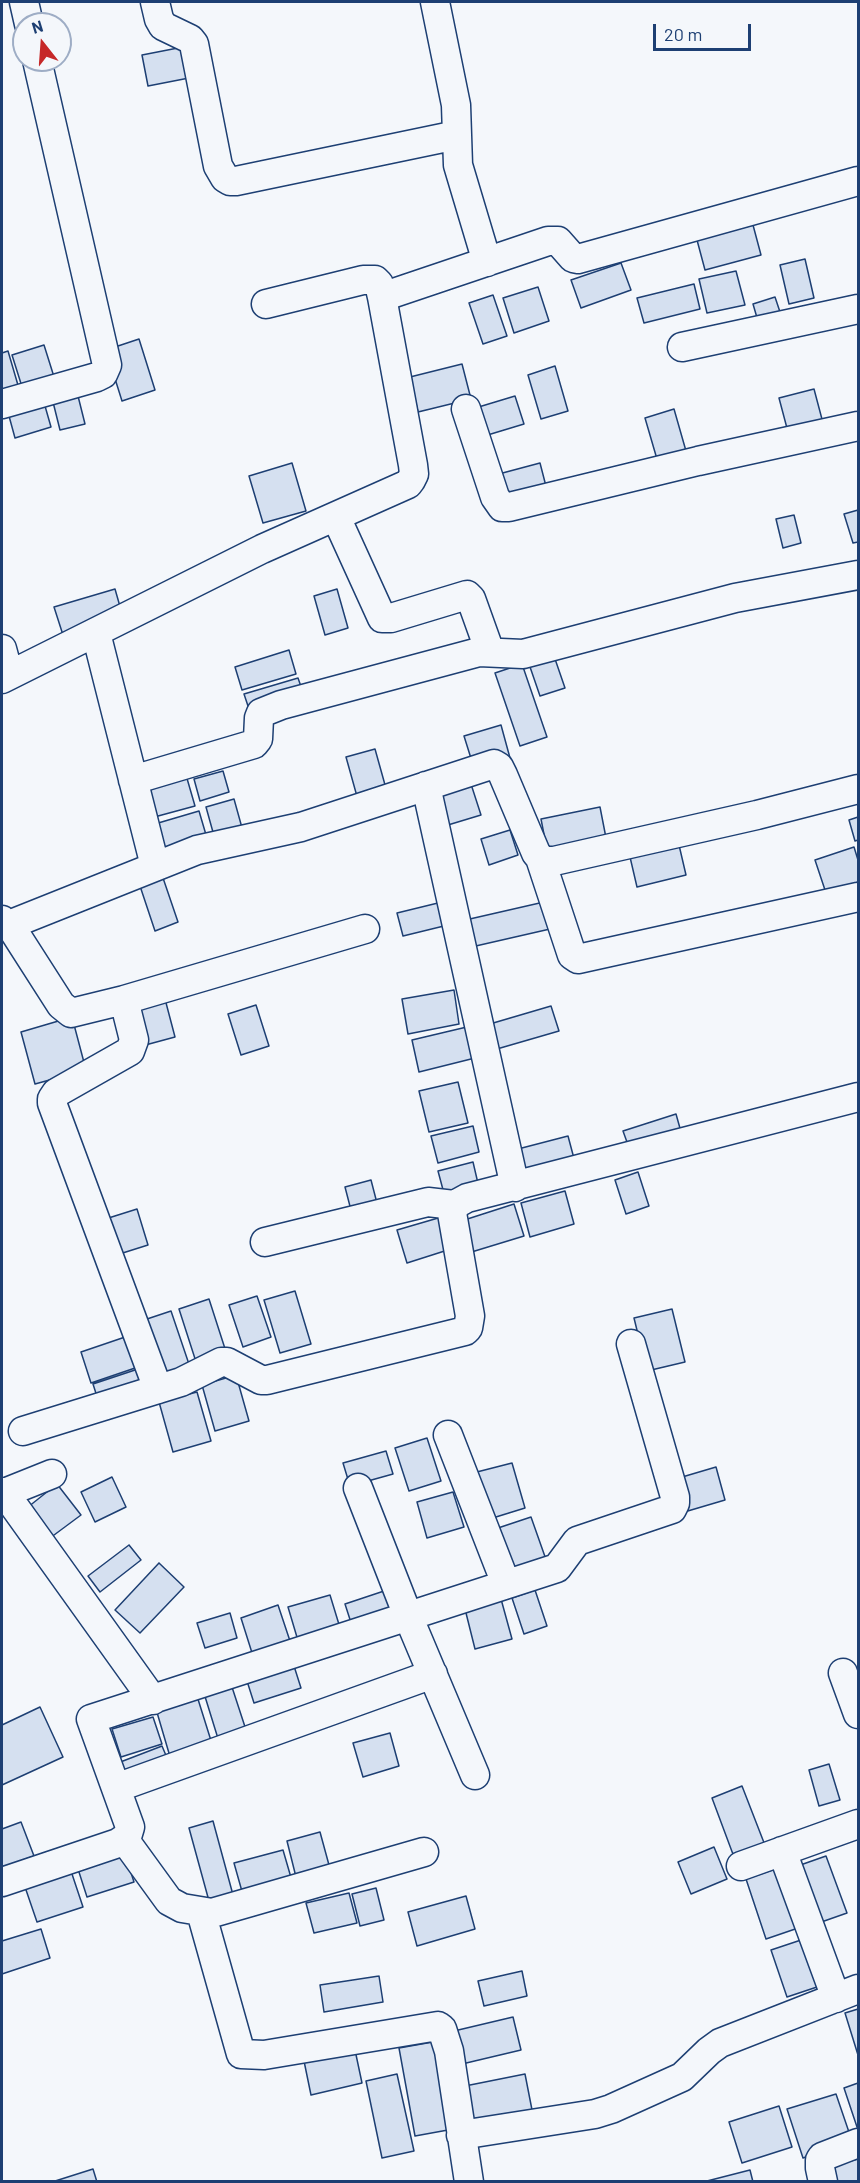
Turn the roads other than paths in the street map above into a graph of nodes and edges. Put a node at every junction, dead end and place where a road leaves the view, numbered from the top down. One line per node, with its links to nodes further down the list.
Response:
1 (155, 2): 4 (street)
2 (435, 2): 4 (street)
3 (40, 72): 11 (street)
4 (457, 135): 6 (street)
5 (858, 181): 6 (street)
6 (487, 262): 7 (street)
7 (381, 297): 8 (street); 14 (street)
8 (266, 304)
9 (858, 309): 10 (street)
10 (682, 347)
11 (2, 404)
12 (466, 409): 13 (street)
13 (858, 426)
14 (336, 517): 16 (street); 17 (street)
15 (858, 575): 17 (street)
16 (96, 633): 18 (street); 19 (street)
17 (490, 652): 19 (street)
18 (4, 668)
19 (133, 780): 23 (street)
20 (426, 786): 22 (street); 23 (street); 29 (street)
21 (858, 789): 22 (street)
22 (540, 858): 24 (street)
23 (155, 866): 25 (street)
24 (858, 897)
25 (5, 922): 27 (street)
26 (364, 929): 27 (street)
27 (124, 1000): 33 (street)
28 (858, 1097): 29 (street)
29 (515, 1187): 30 (street)
30 (454, 1205): 31 (street); 33 (street)
31 (265, 1242)
32 (631, 1344): 39 (street)
33 (158, 1389): 34 (street)
34 (23, 1431)
35 (448, 1435): 39 (street)
36 (52, 1474): 38 (street)
37 (358, 1488): 40 (street)
38 (3, 1493): 43 (street)
39 (506, 1584): 40 (street)
40 (408, 1616): 42 (street); 43 (street)
41 (843, 1673): 44 (street)
42 (433, 1674): 45 (street); 46 (street)
43 (153, 1700): 46 (street)
44 (858, 1714)
45 (475, 1775)
46 (116, 1788): 48 (street)
47 (858, 1824): 49 (street)
48 (124, 1839): 52 (street); 53 (street)
49 (782, 1851): 51 (street); 54 (street)
50 (424, 1852): 53 (street)
51 (741, 1866)
52 (2, 1882)
53 (201, 1912): 55 (street)
54 (847, 1994): 55 (street)
55 (461, 2135): 57 (street)
56 (858, 2142): 58 (street)
57 (469, 2181)
58 (823, 2181)

